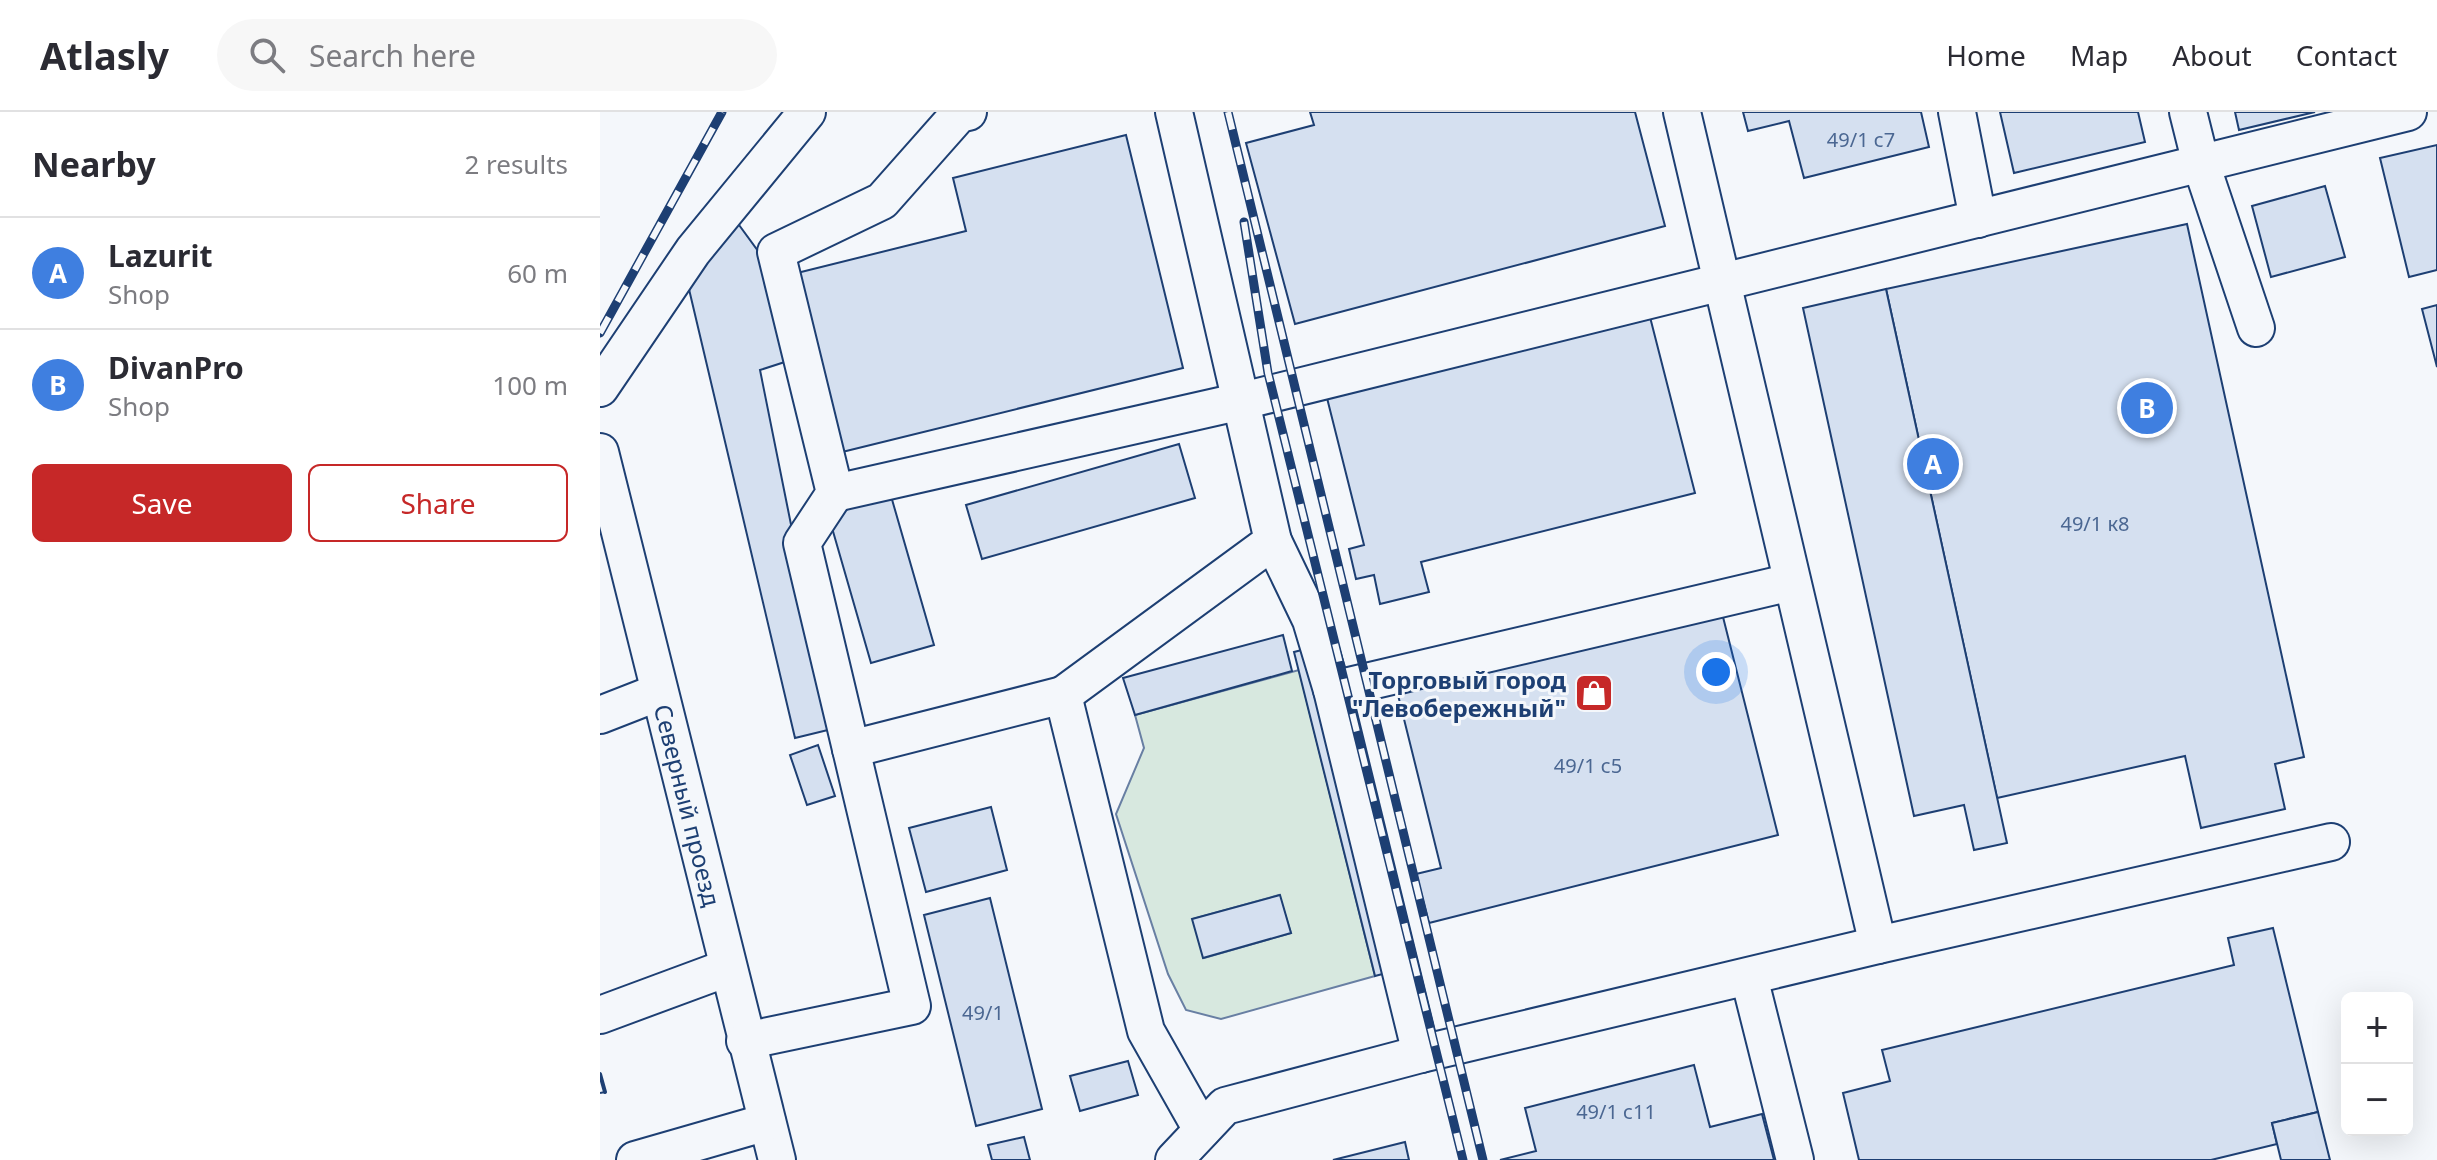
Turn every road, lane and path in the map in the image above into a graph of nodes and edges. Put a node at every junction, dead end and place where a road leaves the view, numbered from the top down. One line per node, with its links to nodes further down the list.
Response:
1 (807, 112): 12 (street)
2 (968, 112): 15 (street)
3 (1174, 112): 13 (street)
4 (1682, 112): 10 (street)
5 (1957, 112): 9 (street)
6 (2188, 112): 8 (street)
7 (2408, 112): 8 (street)
8 (2201, 164): 9 (street); 11 (street)
9 (1978, 219): 10 (street)
10 (1722, 283): 13 (street); 17 (street)
11 (2256, 328)
12 (600, 388)
13 (1242, 401): 15 (street); 16 (street)
14 (600, 452): 19 (street, Северный проезд)
15 (835, 493): 22 (street)
16 (1273, 541): 18 (street); 20 (street)
17 (1792, 582): 18 (street); 24 (street)
18 (1332, 690): 29 (street)
19 (659, 692): 21 (street); 25 (street, Северный проезд)
20 (1063, 695): 22 (street); 31 (street)
21 (600, 715)
22 (851, 749): 28 (street)
23 (2331, 842): 24 (street)
24 (1878, 945): 26 (street)
25 (727, 968): 27 (street); 28 (street, Северный проезд)
26 (1749, 977): 29 (street); 35 (street)
27 (600, 1015)
28 (745, 1041): 30 (street, Северный проезд)
29 (1421, 1054): 31 (street)
30 (767, 1122): 32 (street); 33 (street, Северный проезд)
31 (1202, 1130): 34 (street)
32 (635, 1160)
33 (777, 1160)
34 (1174, 1160)
35 (1795, 1160)

